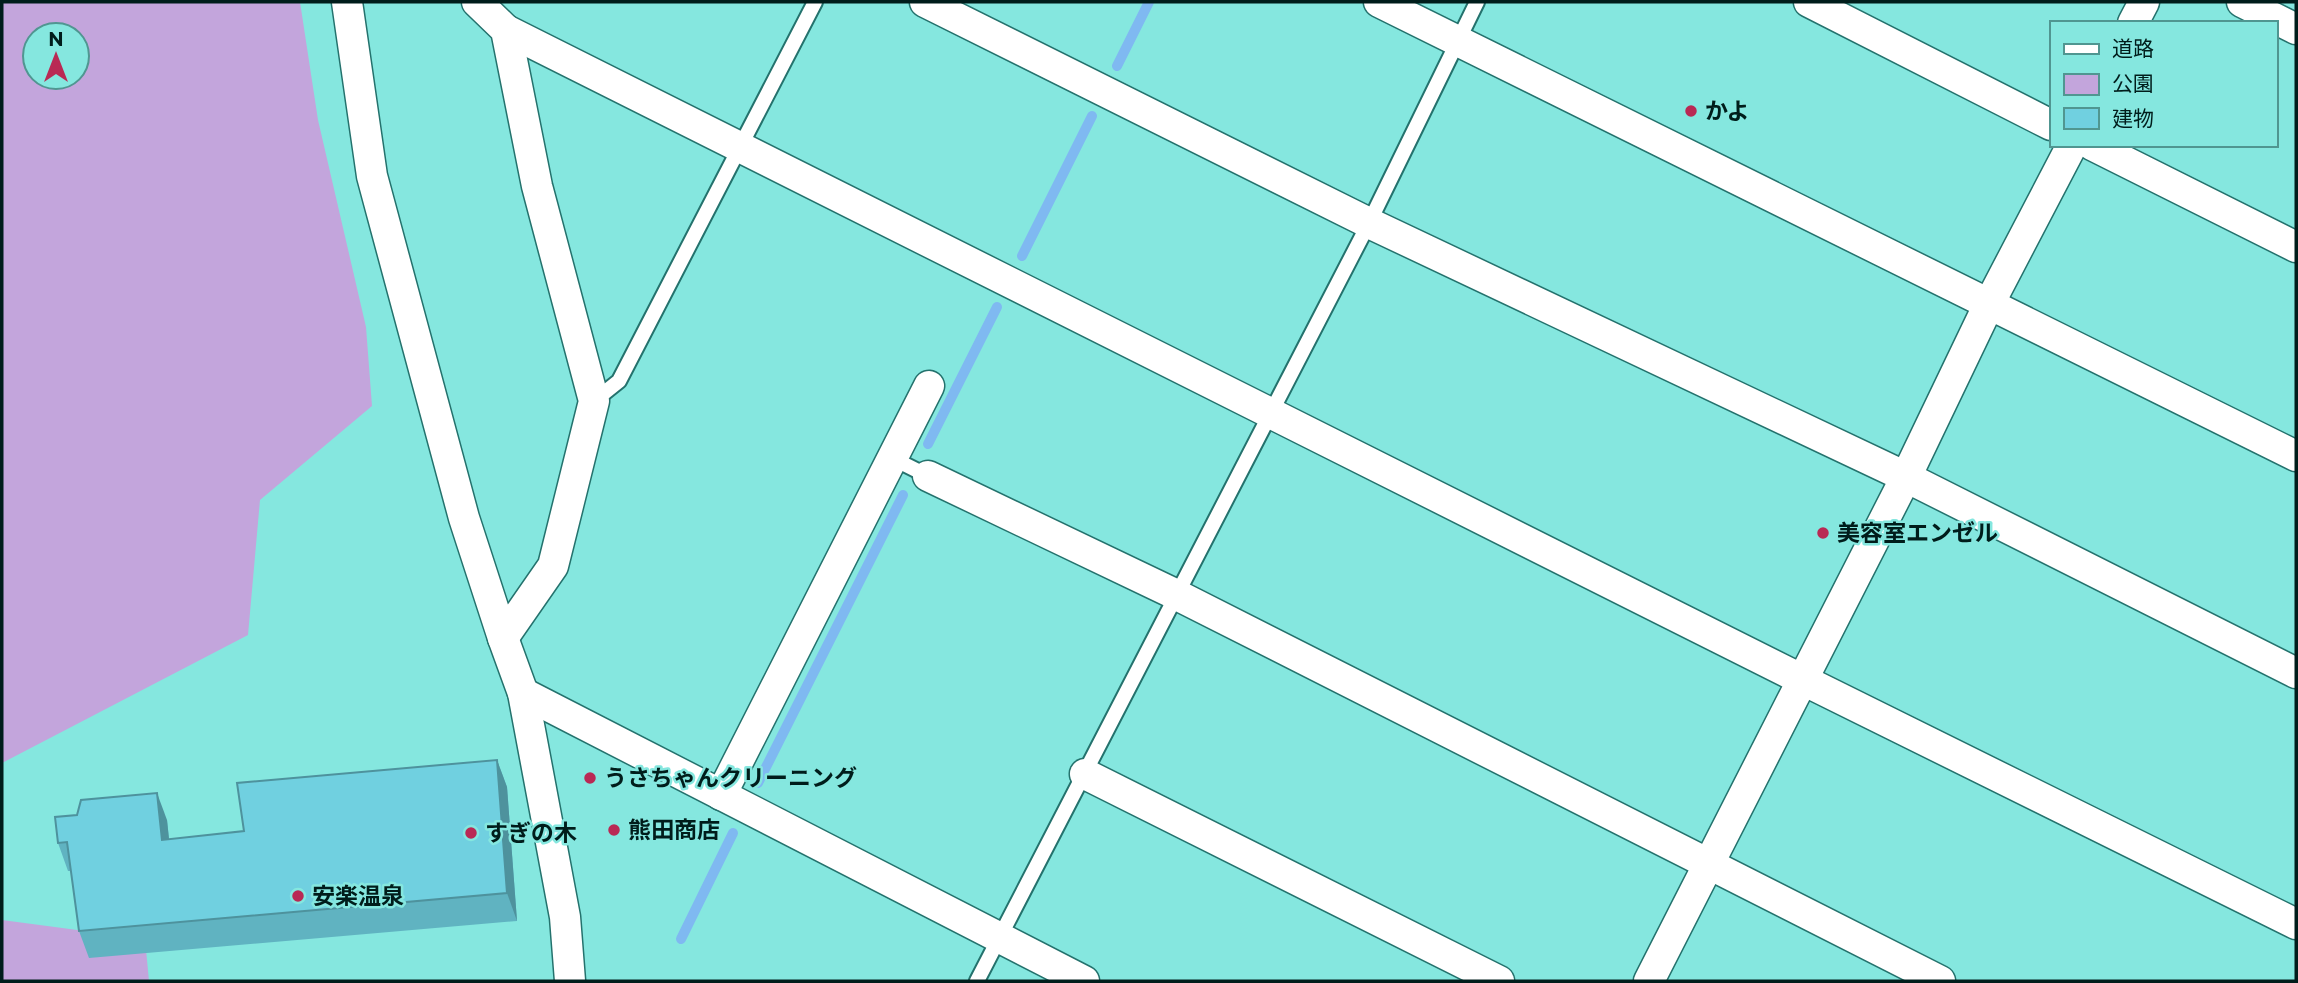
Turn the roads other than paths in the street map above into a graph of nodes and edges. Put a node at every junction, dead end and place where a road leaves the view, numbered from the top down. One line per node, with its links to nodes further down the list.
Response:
1 (347, 2): 29 (street)
2 (477, 2): 12 (street)
3 (815, 2): 15 (lane)
4 (925, 2): 18 (street)
5 (1379, 2): 13 (street)
6 (1477, 2): 13 (lane)
7 (1809, 2): 14 (street)
8 (2144, 2): 10 (street)
9 (2242, 2): 11 (street)
10 (2134, 21)
11 (2296, 29)
12 (506, 30): 15 (street); 22 (street)
13 (1458, 42): 18 (lane); 20 (street)
14 (2050, 124)
15 (740, 147): 22 (lane); 23 (street)
16 (2071, 147): 20 (street)
17 (2096, 147): 19 (street)
18 (1369, 223): 23 (lane); 27 (street)
19 (2296, 247)
20 (1989, 304): 24 (street); 27 (street)
21 (929, 386): 25 (street)
22 (594, 401): 29 (street)
23 (1272, 412): 28 (lane); 31 (street)
24 (2296, 457)
25 (892, 458): 26 (lane); 34 (street)
26 (928, 476): 28 (street)
27 (1906, 477): 30 (street); 31 (street)
28 (1177, 596): 33 (lane); 35 (street)
29 (503, 638): 32 (street)
30 (2296, 673)
31 (1803, 680): 35 (street); 36 (street)
32 (523, 693): 34 (street); 38 (street)
33 (1085, 774): 37 (lane); 41 (street)
34 (721, 795): 37 (street)
35 (1709, 864): 42 (street); 43 (street)
36 (2296, 924)
37 (999, 938): 39 (lane); 40 (street)
38 (570, 981)
39 (977, 981)
40 (1084, 981)
41 (1499, 981)
42 (1649, 981)
43 (1940, 981)

